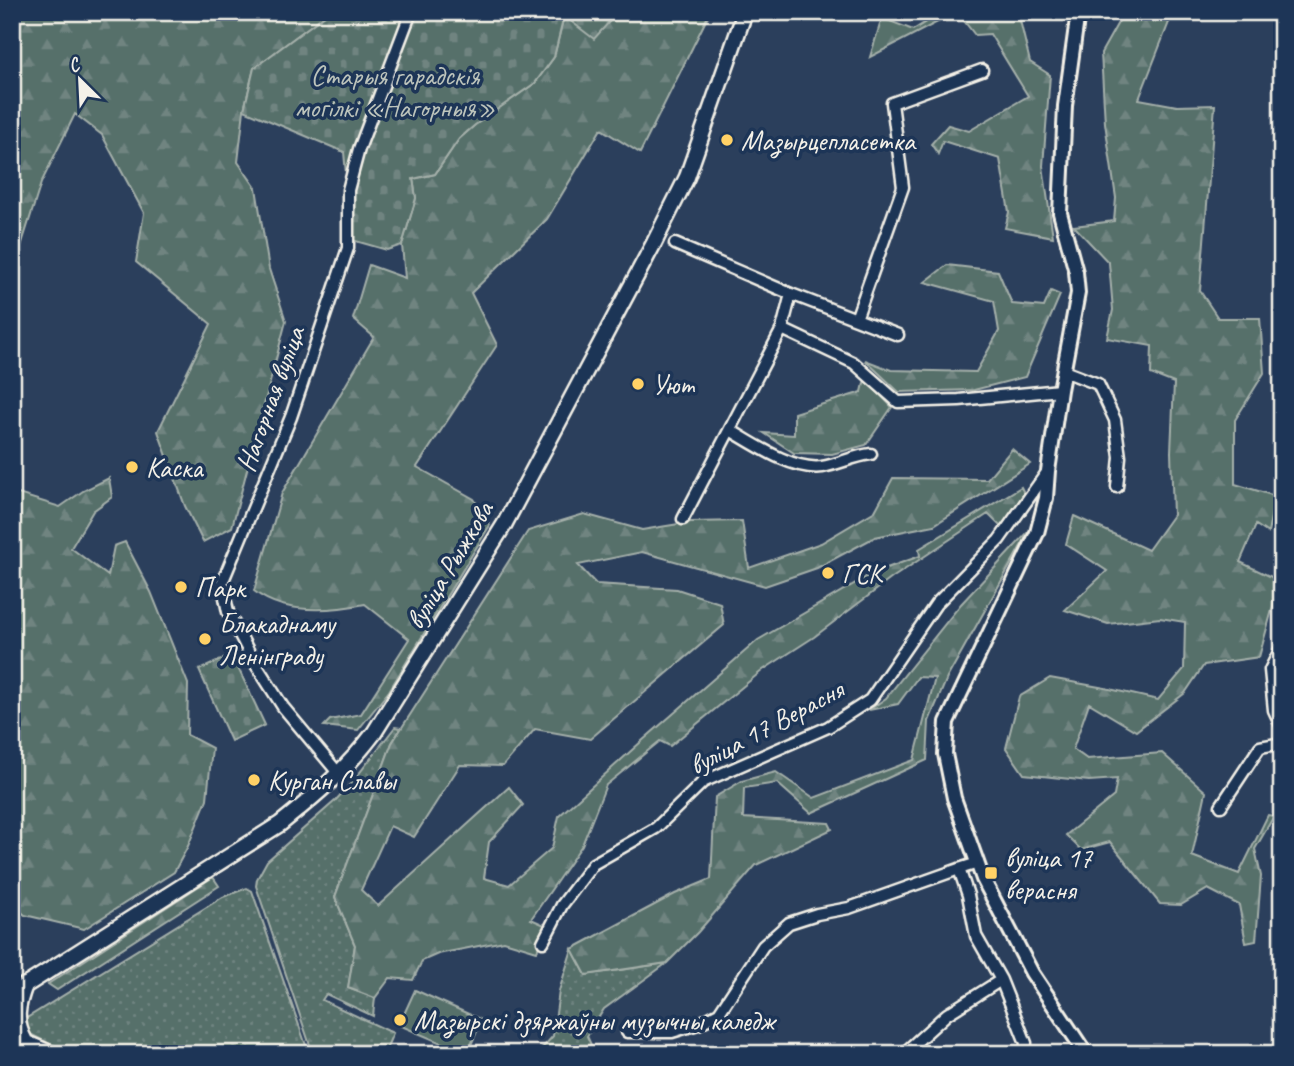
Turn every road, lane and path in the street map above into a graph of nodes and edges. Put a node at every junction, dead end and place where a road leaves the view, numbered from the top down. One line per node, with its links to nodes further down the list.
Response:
1 (411, 12): 20 (street, Нагорная вуліца)
2 (746, 12): 20 (main road, вуліца Рыжкова)
3 (1079, 12): 10 (street, вуліца 17 Верасня)
4 (982, 70): 7 (street)
5 (676, 244): 6 (street)
6 (791, 294): 7 (street); 8 (street)
7 (856, 319): 9 (street)
8 (782, 330): 11 (street); 12 (street)
9 (898, 335)
10 (1064, 371): 11 (street, вуліца 17 Верасня); 15 (street)
11 (1060, 390): 14 (street, вуліца 17 Верасня)
12 (730, 430): 13 (street); 16 (street)
13 (871, 454)
14 (1048, 471): 22 (street, вуліца 17 Верасня); 24 (street, вуліца 17 Верасня)
15 (1117, 487)
16 (683, 519)
17 (1282, 646): 18 (street)
18 (1282, 727)
19 (1282, 743): 21 (street)
20 (339, 774): 26 (main road, вуліца Рыжкова)
21 (1221, 806)
22 (978, 863): 23 (street); 34 (street, вуліца 17 Верасня)
23 (959, 869): 25 (street); 29 (street)
24 (543, 942)
25 (1001, 980): 32 (street); 33 (street)
26 (25, 985): 27 (main road, вуліца Рыжкова); 30 (main road)
27 (12, 994)
28 (12, 1031): 30 (main road)
29 (627, 1032)
30 (19, 1040): 31 (main road)
31 (52, 1054)
32 (902, 1054)
33 (1025, 1054)
34 (1086, 1054)

